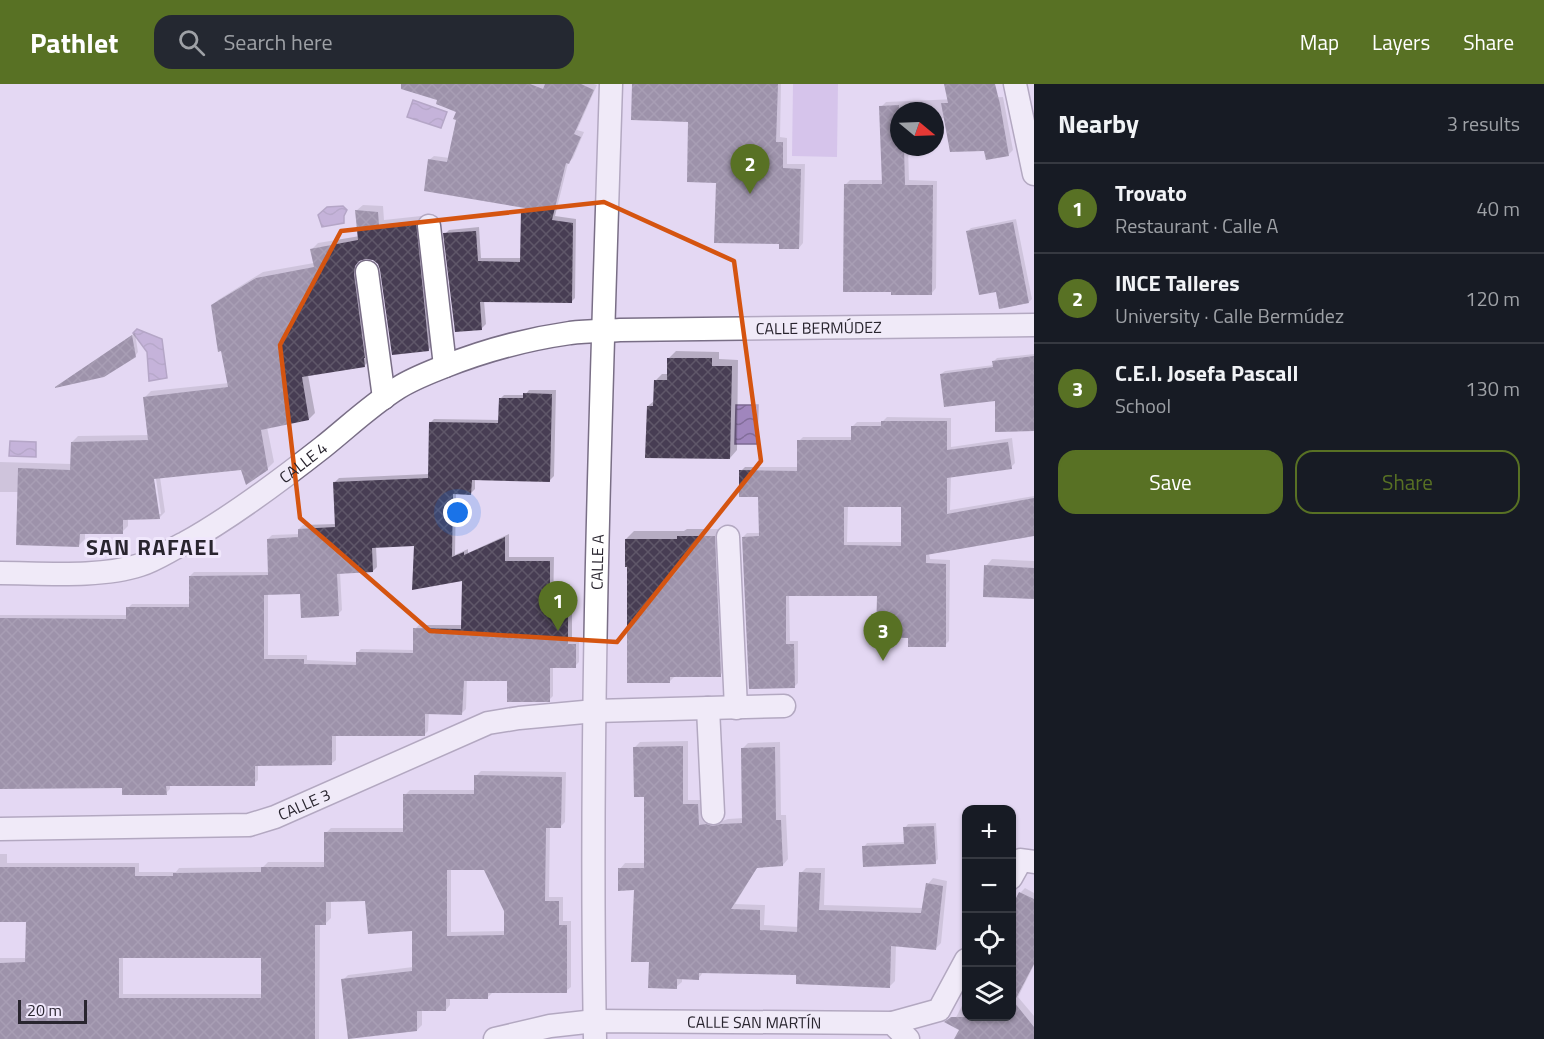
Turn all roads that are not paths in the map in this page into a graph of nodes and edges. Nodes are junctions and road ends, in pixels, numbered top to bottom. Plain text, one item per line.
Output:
1 (611, 84) edge
2 (1015, 84) edge
3 (1034, 174) edge
4 (429, 226) dead end
5 (367, 272) dead end
6 (1034, 325) edge
7 (603, 331) junction
8 (445, 366) junction
9 (384, 398) junction
10 (728, 537) dead end
11 (0, 573) edge
12 (784, 706) dead end
13 (708, 708) junction
14 (736, 708) junction
15 (595, 711) junction
16 (714, 813) dead end
17 (0, 829) edge
18 (1034, 862) edge
19 (1016, 869) edge
20 (962, 967) edge
21 (595, 1030) edge
22 (900, 1031) edge
23 (495, 1039) edge

1 - 7 street, CALLE A
2 - 3 street
4 - 8 street
5 - 9 street
6 - 7 street, CALLE BERMÚDEZ
7 - 8 street, CALLE 4
7 - 15 street, CALLE A
8 - 9 street, CALLE 4
9 - 11 street, CALLE 4
10 - 14 street
12 - 14 street, CALLE 3
13 - 14 street, CALLE 3
13 - 15 street, CALLE 3
13 - 16 street
15 - 17 street, CALLE 3
15 - 21 street, CALLE A
18 - 19 street
20 - 22 street, CALLE SAN MARTÍN
21 - 22 street, CALLE SAN MARTÍN
21 - 23 street, CALLE SAN MARTÍN

